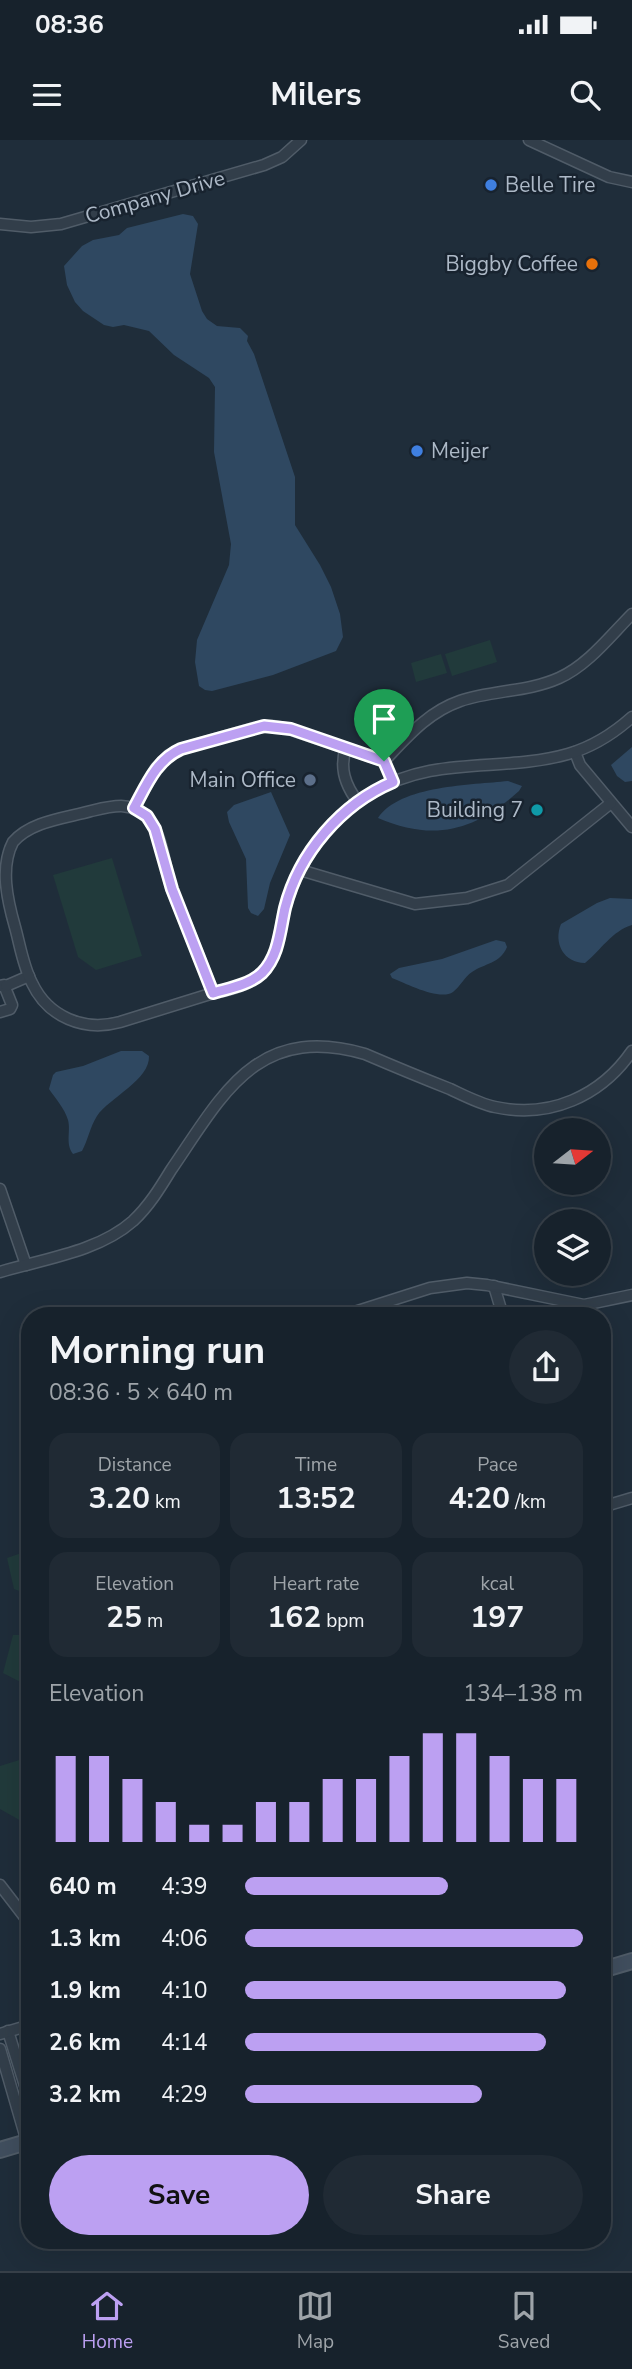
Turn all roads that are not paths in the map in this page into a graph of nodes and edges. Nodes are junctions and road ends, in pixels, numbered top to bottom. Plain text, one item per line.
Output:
1 (301, 140) edge
2 (530, 140) edge
3 (632, 182) edge
4 (0, 224) edge
5 (632, 614) edge
6 (632, 717) edge
7 (346, 748) junction
8 (575, 752) junction
9 (384, 761) junction
10 (393, 782) junction
11 (358, 802) junction
12 (611, 803) junction
13 (134, 808) junction
14 (632, 827) edge
15 (1, 870) edge
16 (300, 870) junction
17 (29, 976) junction
18 (3, 986) edge
19 (213, 993) junction
20 (0, 1012) edge
21 (632, 1051) edge
22 (0, 1189) edge
23 (26, 1265) junction
24 (0, 1272) edge
25 (495, 1286) junction
26 (632, 1295) edge
27 (370, 1307) edge
28 (501, 1307) edge
29 (632, 1498) edge
30 (611, 1504) edge
31 (0, 1885) edge
32 (21, 1912) edge
33 (632, 1961) edge
34 (611, 1967) edge
35 (21, 2028) edge
36 (4, 2033) edge
37 (0, 2049) edge
38 (21, 2078) edge
39 (21, 2116) edge
40 (21, 2143) edge
41 (0, 2150) edge

1 - 4 street, Company Drive
2 - 3 street
5 - 9 street
6 - 8 street
7 - 9 street
7 - 11 street
7 - 13 street
8 - 10 street
8 - 12 street
9 - 10 street
10 - 11 street
11 - 16 street
12 - 14 street
12 - 16 street
13 - 15 street
13 - 19 street
15 - 17 street
16 - 19 street
17 - 18 street
17 - 19 street
18 - 20 street
21 - 23 street
22 - 23 street
23 - 24 street
25 - 26 street
25 - 27 street
25 - 28 street
29 - 30 street
31 - 32 street
33 - 34 street
35 - 36 street
36 - 38 street
37 - 39 street
40 - 41 street

